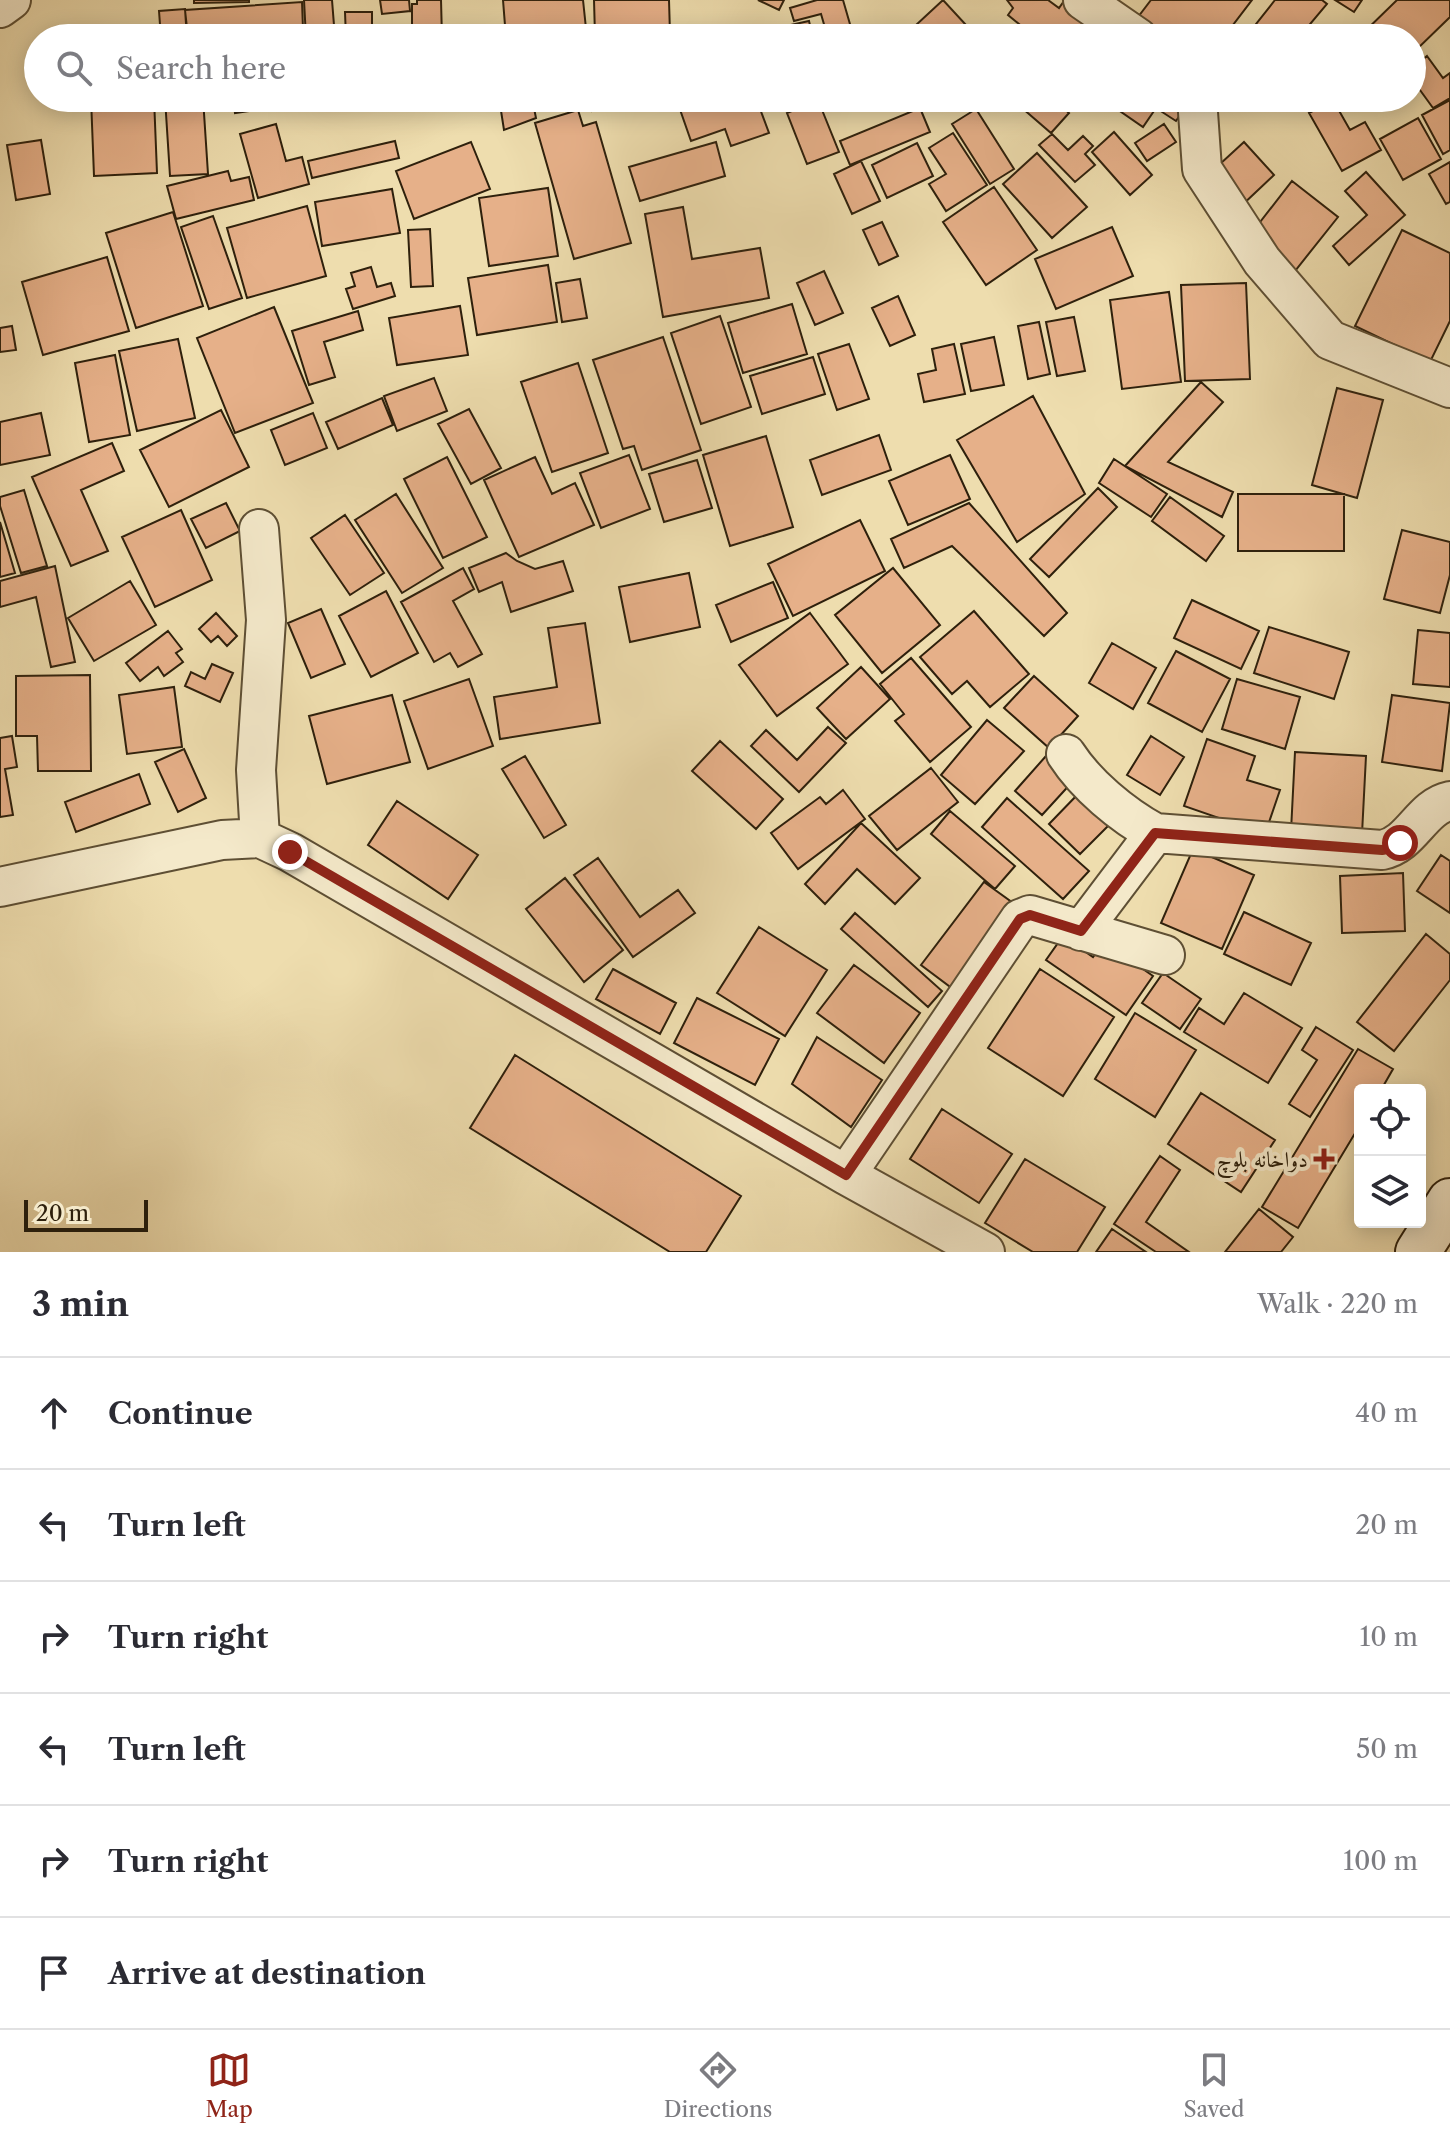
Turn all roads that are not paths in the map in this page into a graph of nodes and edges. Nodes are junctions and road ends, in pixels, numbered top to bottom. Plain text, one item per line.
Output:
1 (11, 0) edge
2 (1083, 0) edge
3 (0, 8) edge
4 (1118, 24) edge
5 (1198, 112) edge
6 (1450, 388) edge
7 (259, 529) dead end
8 (1066, 754) dead end
9 (1450, 801) edge
10 (1155, 833) junction
11 (260, 838) junction
12 (0, 887) edge
13 (1081, 931) junction
14 (1165, 955) dead end
15 (846, 1175) junction
16 (1450, 1201) edge
17 (985, 1252) edge
18 (1418, 1252) edge

1 - 3 street
2 - 4 street
5 - 6 street
7 - 11 street
8 - 10 street
9 - 10 street
10 - 13 street
11 - 12 street
11 - 15 street
13 - 14 street
13 - 15 street
15 - 17 street
16 - 18 main road

